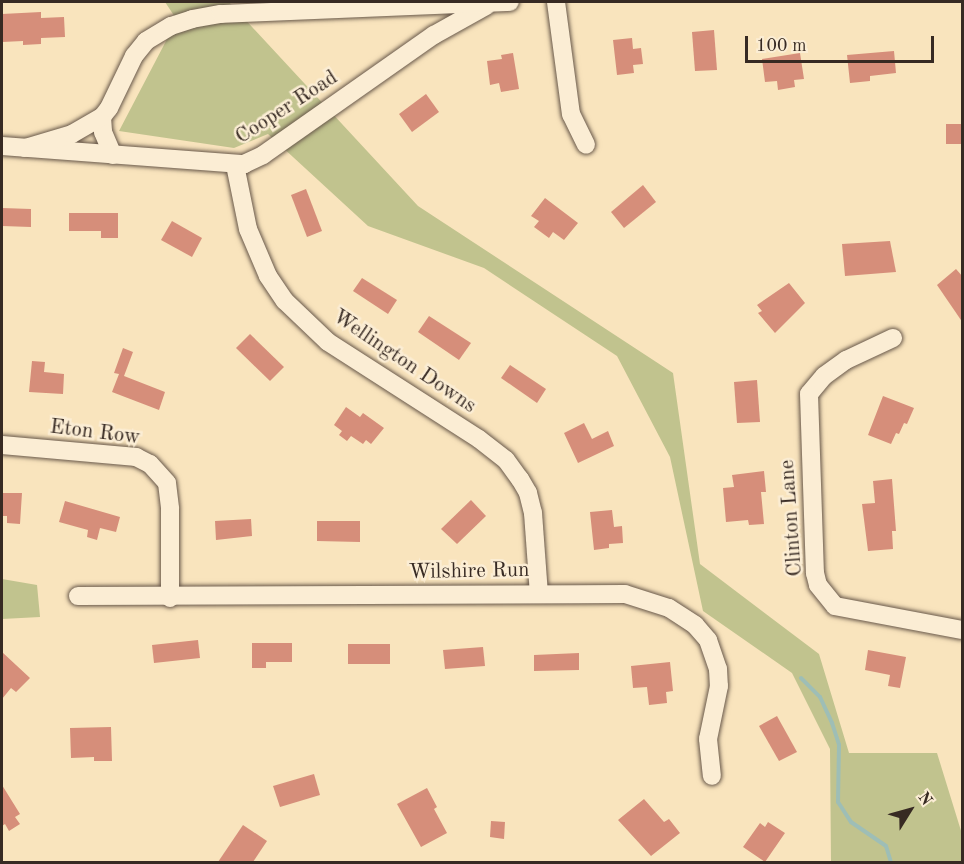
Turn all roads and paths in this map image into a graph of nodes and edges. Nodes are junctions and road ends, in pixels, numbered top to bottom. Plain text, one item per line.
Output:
1 (510, 2) edge
2 (556, 2) edge
3 (490, 3) edge
4 (422, 5) junction
5 (434, 35) junction
6 (102, 117) junction
7 (2, 146) edge
8 (586, 146) dead end
9 (25, 148) junction
10 (113, 155) junction
11 (235, 165) junction
12 (893, 339) dead end
13 (2, 445) edge
14 (539, 594) junction
15 (78, 596) dead end
16 (170, 598) junction
17 (963, 630) edge
18 (712, 776) dead end

1 - 3 street, Cooper Road
2 - 8 street
3 - 4 street, Cooper Road
3 - 5 street, Cooper Road
4 - 5 street
4 - 6 street, Cooper Road
5 - 11 street, Cooper Road
6 - 9 street, Cooper Road
6 - 10 street
7 - 9 street, Cooper Road
9 - 10 street, Cooper Road
10 - 11 street, Cooper Road
11 - 14 street, Wellington Downs
12 - 17 street, Clinton Lane
13 - 16 street, Eton Row
14 - 16 street, Wilshire Run
14 - 18 street, Wilshire Run
15 - 16 street, Wilshire Run

